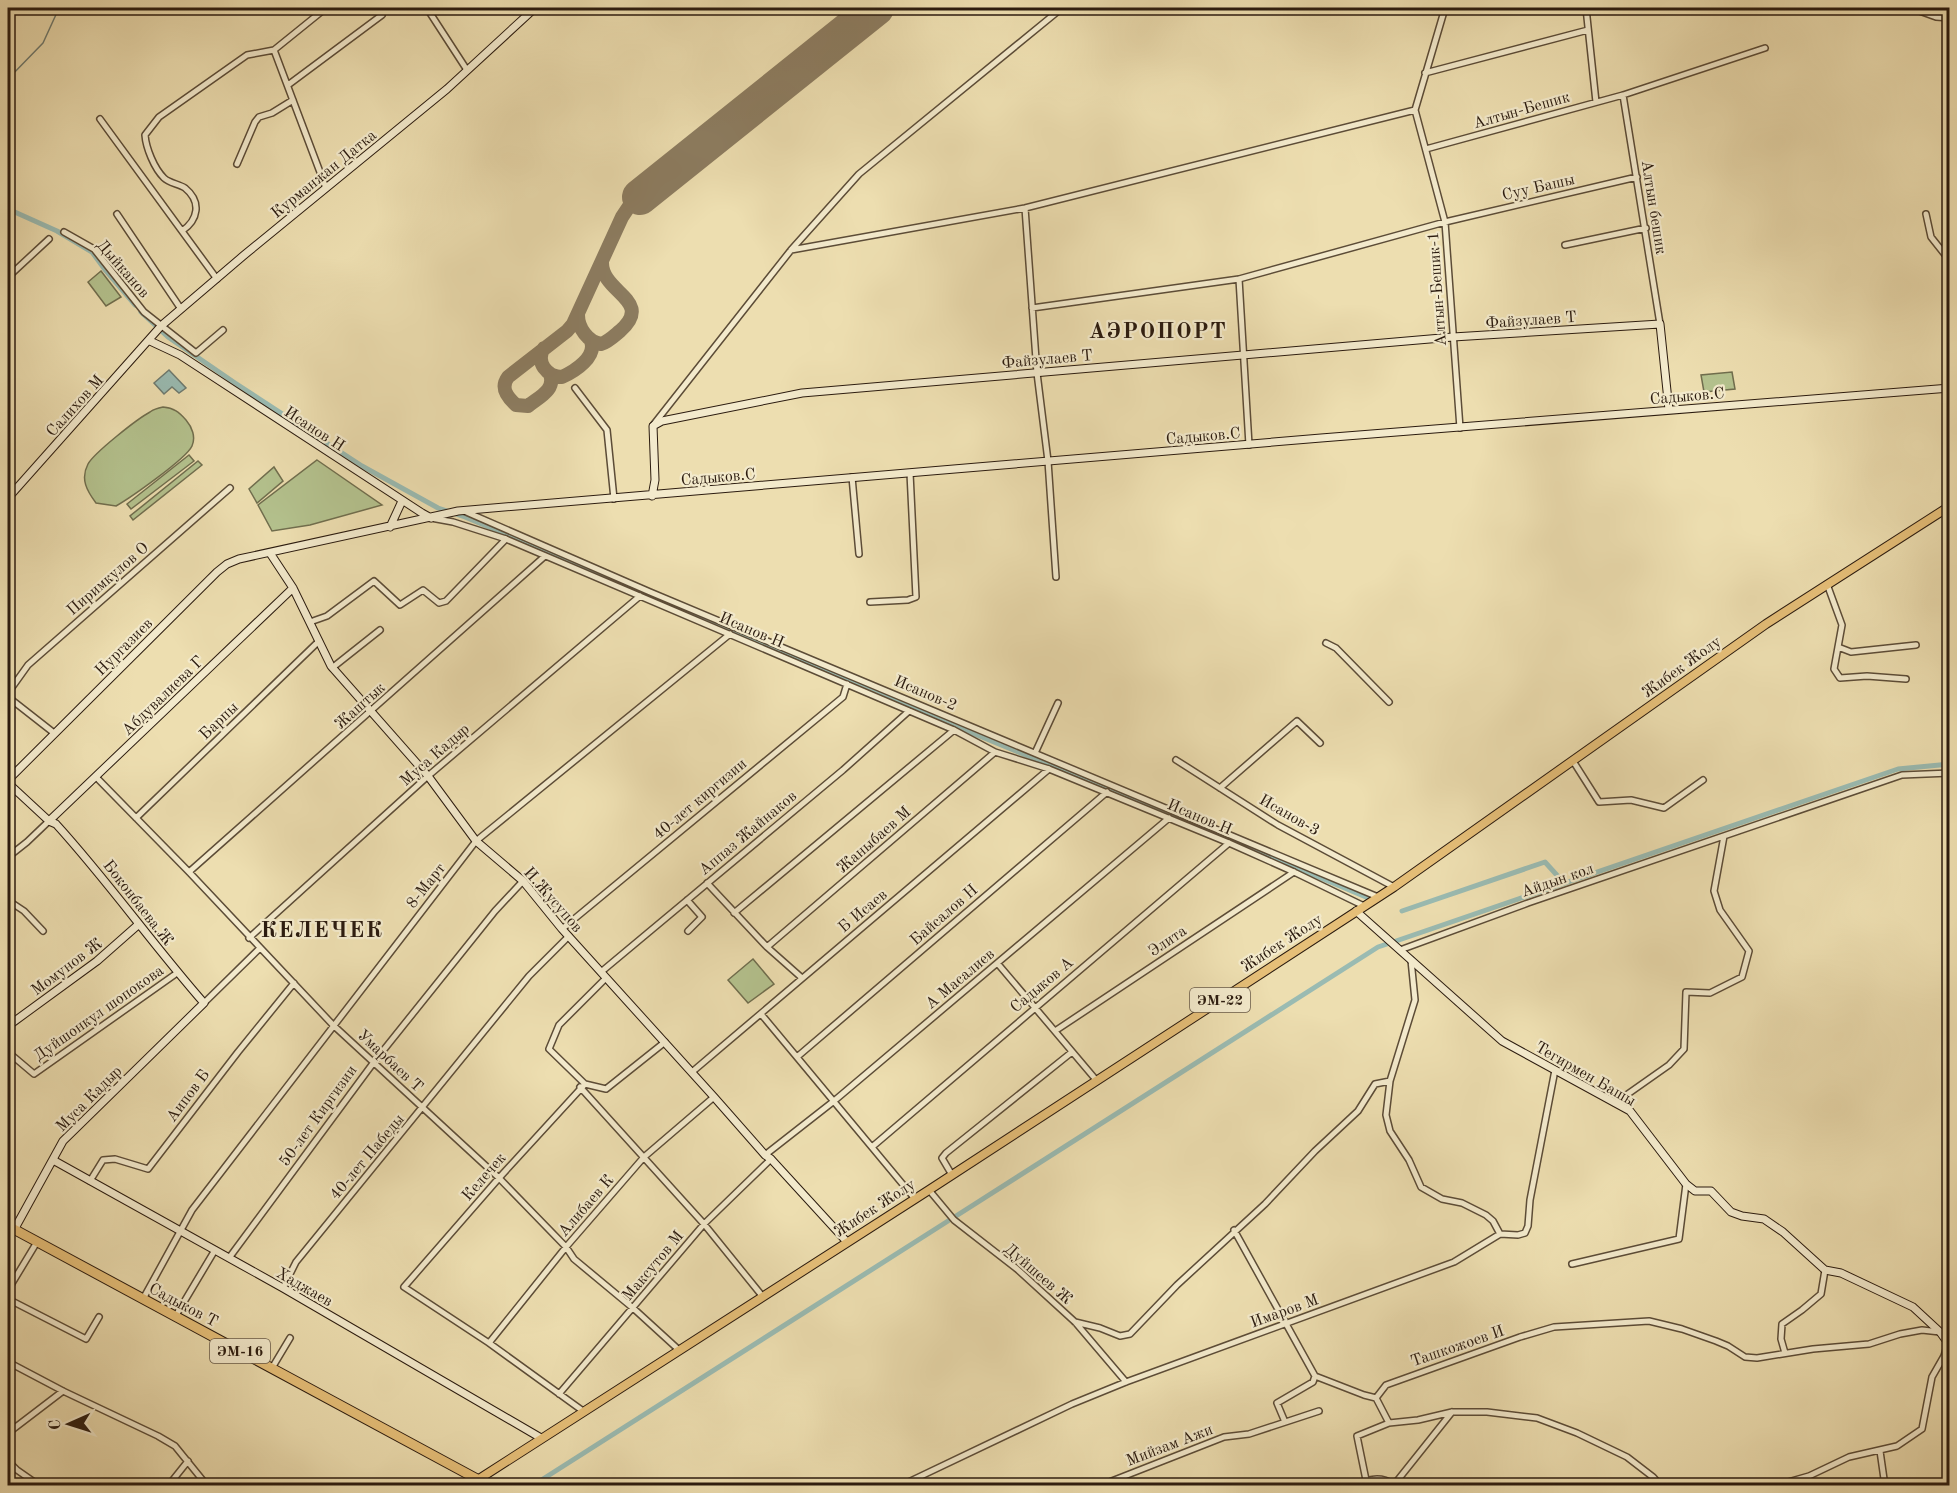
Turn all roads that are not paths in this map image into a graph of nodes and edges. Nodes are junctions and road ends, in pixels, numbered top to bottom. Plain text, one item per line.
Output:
1 (326, 8) edge
2 (373, 8) edge
3 (535, 8) edge
4 (1062, 8) edge
5 (1445, 8) edge
6 (1586, 8) edge
7 (1911, 8) edge
8 (430, 13) dead end
9 (1950, 18) edge
10 (1588, 30) junction
11 (1765, 48) dead end
12 (274, 50) junction
13 (467, 70) junction
14 (1425, 73) junction
15 (288, 85) junction
16 (1623, 95) junction
17 (293, 100) junction
18 (1596, 102) junction
19 (1415, 110) junction
20 (100, 119) dead end
21 (1426, 149) junction
22 (237, 164) dead end
23 (1637, 177) junction
24 (326, 188) junction
25 (1025, 208) junction
26 (117, 214) dead end
27 (1926, 214) dead end
28 (1445, 222) junction
29 (1646, 228) junction
30 (182, 231) junction
31 (64, 232) dead end
32 (49, 239) dead end
33 (1565, 245) dead end
34 (791, 250) junction
35 (1950, 261) edge
36 (8, 277) edge
37 (217, 279) junction
38 (1239, 279) junction
39 (1032, 308) junction
40 (181, 309) junction
41 (1660, 324) junction
42 (160, 327) junction
43 (223, 330) dead end
44 (1453, 338) junction
45 (150, 341) junction
46 (1245, 356) junction
47 (1037, 373) junction
48 (575, 388) dead end
49 (1950, 388) edge
50 (1669, 410) junction
51 (653, 426) junction
52 (1460, 428) junction
53 (1248, 445) junction
54 (1048, 461) junction
55 (910, 473) junction
56 (852, 477) junction
57 (230, 488) dead end
58 (652, 496) junction
59 (8, 498) edge
60 (614, 499) junction
61 (402, 501) junction
62 (1950, 506) edge
63 (460, 511) junction
64 (435, 517) junction
65 (390, 527) junction
66 (506, 539) junction
67 (270, 553) junction
68 (859, 554) dead end
69 (545, 556) junction
70 (1056, 577) dead end
71 (1827, 584) junction
72 (293, 588) junction
73 (640, 596) junction
74 (870, 602) dead end
75 (310, 622) junction
76 (380, 630) dead end
77 (730, 634) junction
78 (319, 641) junction
79 (1326, 643) dead end
80 (1916, 645) dead end
81 (1838, 647) junction
82 (332, 668) junction
83 (1906, 679) dead end
84 (847, 684) junction
85 (8, 695) edge
86 (1389, 702) dead end
87 (1058, 703) dead end
88 (909, 711) junction
89 (372, 712) junction
90 (954, 730) junction
91 (54, 733) junction
92 (1320, 743) dead end
93 (995, 752) junction
94 (1035, 753) junction
95 (1176, 760) dead end
96 (1573, 761) junction
97 (1049, 769) junction
98 (1950, 773) edge
99 (428, 776) junction
100 (96, 777) junction
101 (1703, 780) dead end
102 (8, 781) edge
103 (1220, 788) junction
104 (1107, 792) junction
105 (136, 818) junction
106 (1169, 818) junction
107 (49, 820) junction
108 (1724, 836) junction
109 (476, 841) junction
110 (1229, 843) junction
111 (8, 857) edge
112 (189, 872) junction
113 (1293, 872) junction
114 (523, 881) junction
115 (707, 883) junction
116 (1394, 887) junction
117 (1379, 897) junction
118 (687, 900) junction
119 (8, 907) edge
120 (1360, 909) junction
121 (734, 913) junction
122 (139, 924) junction
123 (562, 929) junction
124 (43, 931) dead end
125 (688, 931) dead end
126 (569, 936) junction
127 (249, 938) junction
128 (767, 947) junction
129 (259, 948) junction
130 (1400, 950) junction
131 (1411, 960) junction
132 (998, 964) junction
133 (177, 973) junction
134 (603, 975) junction
135 (802, 978) junction
136 (294, 983) junction
137 (204, 1003) junction
138 (1035, 1007) junction
139 (761, 1014) junction
140 (333, 1025) junction
141 (8, 1026) edge
142 (1055, 1031) junction
143 (665, 1042) junction
144 (8, 1052) edge
145 (1072, 1052) junction
146 (797, 1057) junction
147 (374, 1062) junction
148 (1555, 1070) junction
149 (692, 1072) junction
150 (1097, 1081) junction
151 (1390, 1081) junction
152 (582, 1085) junction
153 (714, 1096) junction
154 (834, 1101) junction
155 (1615, 1103) junction
156 (423, 1108) junction
157 (872, 1147) junction
158 (644, 1157) junction
159 (768, 1157) junction
160 (53, 1160) junction
161 (952, 1175) junction
162 (499, 1178) junction
163 (90, 1181) junction
164 (1686, 1184) junction
165 (929, 1190) junction
166 (915, 1199) junction
167 (704, 1224) junction
168 (11, 1228) edge
169 (1234, 1230) junction
170 (180, 1231) junction
171 (1500, 1234) junction
172 (37, 1242) junction
173 (847, 1242) junction
174 (566, 1247) junction
175 (215, 1250) junction
176 (229, 1258) junction
177 (1572, 1264) dead end
178 (1825, 1270) junction
179 (283, 1288) junction
180 (8, 1290) edge
181 (763, 1297) junction
182 (8, 1299) edge
183 (143, 1300) junction
184 (633, 1308) junction
185 (99, 1317) dead end
186 (175, 1317) junction
187 (1075, 1322) junction
188 (1286, 1324) junction
189 (1945, 1337) edge
190 (290, 1338) dead end
191 (489, 1343) junction
192 (679, 1350) junction
193 (1785, 1353) junction
194 (8, 1362) edge
195 (272, 1368) junction
196 (1316, 1376) junction
197 (1126, 1382) junction
198 (63, 1391) junction
199 (559, 1394) junction
200 (1376, 1398) junction
201 (583, 1411) junction
202 (1319, 1411) dead end
203 (1452, 1412) junction
204 (1285, 1422) junction
205 (1389, 1423) junction
206 (8, 1433) edge
207 (541, 1438) junction
208 (1880, 1451) junction
209 (8, 1461) edge
210 (188, 1461) junction
211 (476, 1477) junction
212 (1366, 1480) junction
213 (40, 1485) edge
214 (168, 1485) edge
215 (209, 1485) edge
216 (468, 1485) edge
217 (490, 1485) edge
218 (900, 1485) edge
219 (1101, 1485) edge
220 (1352, 1485) edge
221 (1393, 1485) edge
222 (1661, 1485) edge
223 (1774, 1485) edge
224 (1885, 1485) edge

1 - 12 street
2 - 15 street
3 - 13 street, Курманжан Датка
4 - 34 street
5 - 14 street
6 - 10 street
7 - 9 street
8 - 13 street
10 - 14 street
10 - 18 street
11 - 16 street, Алтын-Бешик
12 - 15 street
12 - 30 street
13 - 24 street, Курманжан Датка
14 - 19 street
15 - 17 street
16 - 18 street, Алтын-Бешик
16 - 23 street, Алтын бешик
17 - 22 street
17 - 24 street
18 - 21 street, Алтын-Бешик
19 - 21 street, Алтын-Бешик-1
19 - 25 street
20 - 30 street
21 - 28 street, Алтын-Бешик-1
23 - 28 street, Суу Башы
23 - 29 street, Алтын бешик
24 - 37 street, Курманжан Датка
25 - 34 street
25 - 39 street
26 - 40 street
27 - 35 street
28 - 38 street, Суу Башы
28 - 44 street, Алтын-Бешик-1
29 - 33 street
29 - 41 street, Алтын бешик
30 - 37 street
31 - 42 street, Дыйканов
32 - 36 street
34 - 51 street
37 - 40 street, Курманжан Датка
38 - 39 street, Суу Башы
38 - 46 street
39 - 47 street
40 - 42 street, Курманжан Датка
41 - 44 street, Файзулаев Т
41 - 50 street
42 - 43 street, Дыйканов
42 - 45 street, Салихов М
44 - 46 street, Файзулаев Т
44 - 52 street, Алтын-Бешик-1
45 - 59 street, Салихов М
45 - 61 street, Исанов Н
46 - 47 street, Файзулаев Т
46 - 53 street
47 - 51 street, Файзулаев Т
47 - 54 street
48 - 60 street
49 - 50 street, Садыков.С
50 - 52 street, Садыков.С
51 - 58 street
52 - 53 street, Садыков.С
53 - 54 street, Садыков.С
54 - 55 street, Садыков.С
54 - 70 street
55 - 56 street, Садыков.С
55 - 74 street
56 - 58 street, Садыков.С
56 - 68 street
57 - 85 street, Пиримкулов О
58 - 60 street, Садыков.С
60 - 63 street, Садыков.С
61 - 64 street, Исанов Н
61 - 65 street
62 - 71 main road, Жибек Жолу / ЭМ-22
63 - 64 street, Садыков.С
63 - 94 street, Исанов-2
64 - 65 street
64 - 66 street, Исанов Н
65 - 67 street
66 - 69 street, Исанов Н
66 - 75 street
67 - 72 street, И.Жусупов
67 - 91 street, Нургазиев
69 - 73 street, Исанов Н
69 - 89 street, Жаштык
71 - 81 street
71 - 96 main road, Жибек Жолу / ЭМ-22
72 - 75 street, И.Жусупов
72 - 100 street, Абдувалиева Г
73 - 77 street, Исанов Н
73 - 99 street, Муса Кадыр
75 - 78 street, И.Жусупов
76 - 82 street
77 - 84 street, Исанов Н
77 - 109 street, 8-Март
78 - 82 street, И.Жусупов
78 - 105 street, Барпы
79 - 86 street
80 - 81 street
81 - 83 street
82 - 89 street, И.Жусупов
84 - 88 street, Исанов Н
84 - 123 street, 40-лет киргизии
85 - 91 street
87 - 94 street
88 - 90 street, Исанов Н
88 - 115 street, Аппаз Жайнаков
89 - 99 street, И.Жусупов
89 - 112 street, Жаштык
90 - 93 street, Исанов Н
90 - 121 street
91 - 102 street, Нургазиев
92 - 103 street, Исанов Н
93 - 97 street, Исанов Н
93 - 128 street, Жаныбаев М
94 - 117 street, Исанов-2
95 - 103 street, Исанов-3
96 - 101 street
96 - 116 main road, Жибек Жолу / ЭМ-22
97 - 104 street, Исанов Н
97 - 135 street, Б Исаев
98 - 108 street, Айдын кол
99 - 109 street, И.Жусупов
99 - 127 street, Муса Кадыр
100 - 105 street, Умарбаев Т
100 - 107 street, Абдувалиева Г
102 - 107 street, Боконбаева.Ж
103 - 116 street, Исанов-3
104 - 106 street, Исанов Н
104 - 146 street, Байсалов Н
105 - 112 street, Умарбаев Т
106 - 110 street, Исанов Н
106 - 132 street, А Масалиев
107 - 111 street
107 - 122 street, Боконбаева.Ж
108 - 130 street, Айдын кол
108 - 155 street
109 - 114 street, И.Жусупов
109 - 140 street, 8-Март
110 - 113 street, Исанов Н
110 - 138 street, Садыков А
112 - 127 street, Умарбаев Т
113 - 120 street, Исанов Н
113 - 142 street, Элита
114 - 123 street, И.Жусупов
114 - 147 street, 50-лет Киргизии
115 - 118 street, Аппаз Жайнаков
115 - 121 street
116 - 117 main road, Жибек Жолу / ЭМ-22
117 - 120 main road, Жибек Жолу / ЭМ-22
118 - 125 street
118 - 134 street, Аппаз Жайнаков
119 - 124 street
120 - 130 street, Тегирмен Башы
120 - 150 main road, Жибек Жолу / ЭМ-22
121 - 128 street
122 - 133 street, Боконбаева.Ж
122 - 141 street, Момунов Ж
123 - 126 street, И.Жусупов
126 - 134 street, И.Жусупов
126 - 156 street, 40-лет Пабеды
127 - 129 street, Умарбаев Т
128 - 135 street
129 - 136 street, Умарбаев Т
129 - 137 street
130 - 131 street, Тегирмен Башы
131 - 148 street, Тегирмен Башы
131 - 151 street
132 - 138 street
132 - 154 street, А Масалиев
133 - 137 street, Боконбаева.Ж
133 - 144 street, Дуйшонкул шопокова
134 - 143 street, И.Жусупов
134 - 152 street, Аппаз Жайнаков
135 - 139 street, Б Исаев
136 - 140 street, Умарбаев Т
136 - 163 street, Аипов Б
137 - 160 street, Муса Кадыр
138 - 142 street
138 - 157 street, Садыков А
139 - 146 street
139 - 149 street, Б Исаев
140 - 147 street, Умарбаев Т
140 - 170 street, 8-Март
142 - 145 street
143 - 149 street, И.Жусупов
143 - 152 street
145 - 150 street
145 - 161 street
146 - 154 street
147 - 156 street, Умарбаев Т
147 - 176 street, 50-лет Киргизии
148 - 155 street, Тегирмен Башы
148 - 171 street, Имаров М
149 - 153 street, И.Жусупов
150 - 161 main road, Жибек Жолу / ЭМ-22
151 - 169 street
151 - 171 street
152 - 158 street
152 - 162 street, Келечек
153 - 158 street, Алибаев К
153 - 159 street, И.Жусупов
154 - 157 street
154 - 159 street, А Масалиев
155 - 164 street, Тегирмен Башы
156 - 162 street, Умарбаев Т
156 - 179 street, 40-лет Пабеды
157 - 166 street
158 - 167 street
158 - 174 street, Алибаев К
159 - 167 street, Максутов М
159 - 173 street, И.Жусупов
160 - 163 street, Хаджаев
160 - 168 street, Муса Кадыр
161 - 165 main road, Жибек Жолу / ЭМ-22
162 - 174 street, Умарбаев Т
162 - 191 street, Келечек
163 - 170 street, Хаджаев
164 - 177 street
164 - 178 street
165 - 166 main road, Жибек Жолу / ЭМ-22
165 - 187 street, Дуйшеев Ж
166 - 173 main road, Жибек Жолу / ЭМ-22
167 - 181 street
167 - 184 street, Максутов М
168 - 172 highway, Садыков Т / ЭМ-16
169 - 187 street
169 - 188 street
170 - 175 street, Хаджаев
170 - 183 street, 8-Март
171 - 188 street, Имаров М
172 - 180 street
172 - 183 highway, Садыков Т / ЭМ-16
173 - 181 main road, Жибек Жолу / ЭМ-22
174 - 184 street, Умарбаев Т
174 - 191 street, Алибаев К
175 - 176 street, Хаджаев
175 - 186 street
176 - 179 street, Хаджаев
178 - 189 street
178 - 193 street
179 - 207 street, Хаджаев
181 - 192 main road, Жибек Жолу / ЭМ-22
182 - 185 street
183 - 186 highway, Садыков Т / ЭМ-16
184 - 192 street, Умарбаев Т
184 - 199 street, Максутов М
186 - 195 highway, Садыков Т / ЭМ-16
187 - 197 street, Дуйшеев Ж
188 - 196 street
188 - 197 street, Имаров М
189 - 193 street, Ташкожоев И
189 - 208 street
190 - 195 street
191 - 199 street
192 - 201 main road, Жибек Жолу / ЭМ-22
193 - 200 street, Ташкожоев И
194 - 198 street
195 - 211 highway, Садыков Т / ЭМ-16
196 - 200 street
196 - 204 street
197 - 218 street, Имаров М
198 - 206 street
198 - 210 street
199 - 201 street
200 - 205 street
201 - 207 main road, Жибек Жолу / ЭМ-22
202 - 204 street, Мийзам Ажи
203 - 205 street
203 - 221 street
203 - 222 street
204 - 219 street, Мийзам Ажи
205 - 212 street
207 - 211 main road, Жибек Жолу / ЭМ-22
208 - 223 street
208 - 224 street
209 - 213 street
210 - 214 street
210 - 215 street
211 - 216 street, Жибек Жолу
211 - 217 highway, ЭМ-16
212 - 220 street
212 - 221 street

